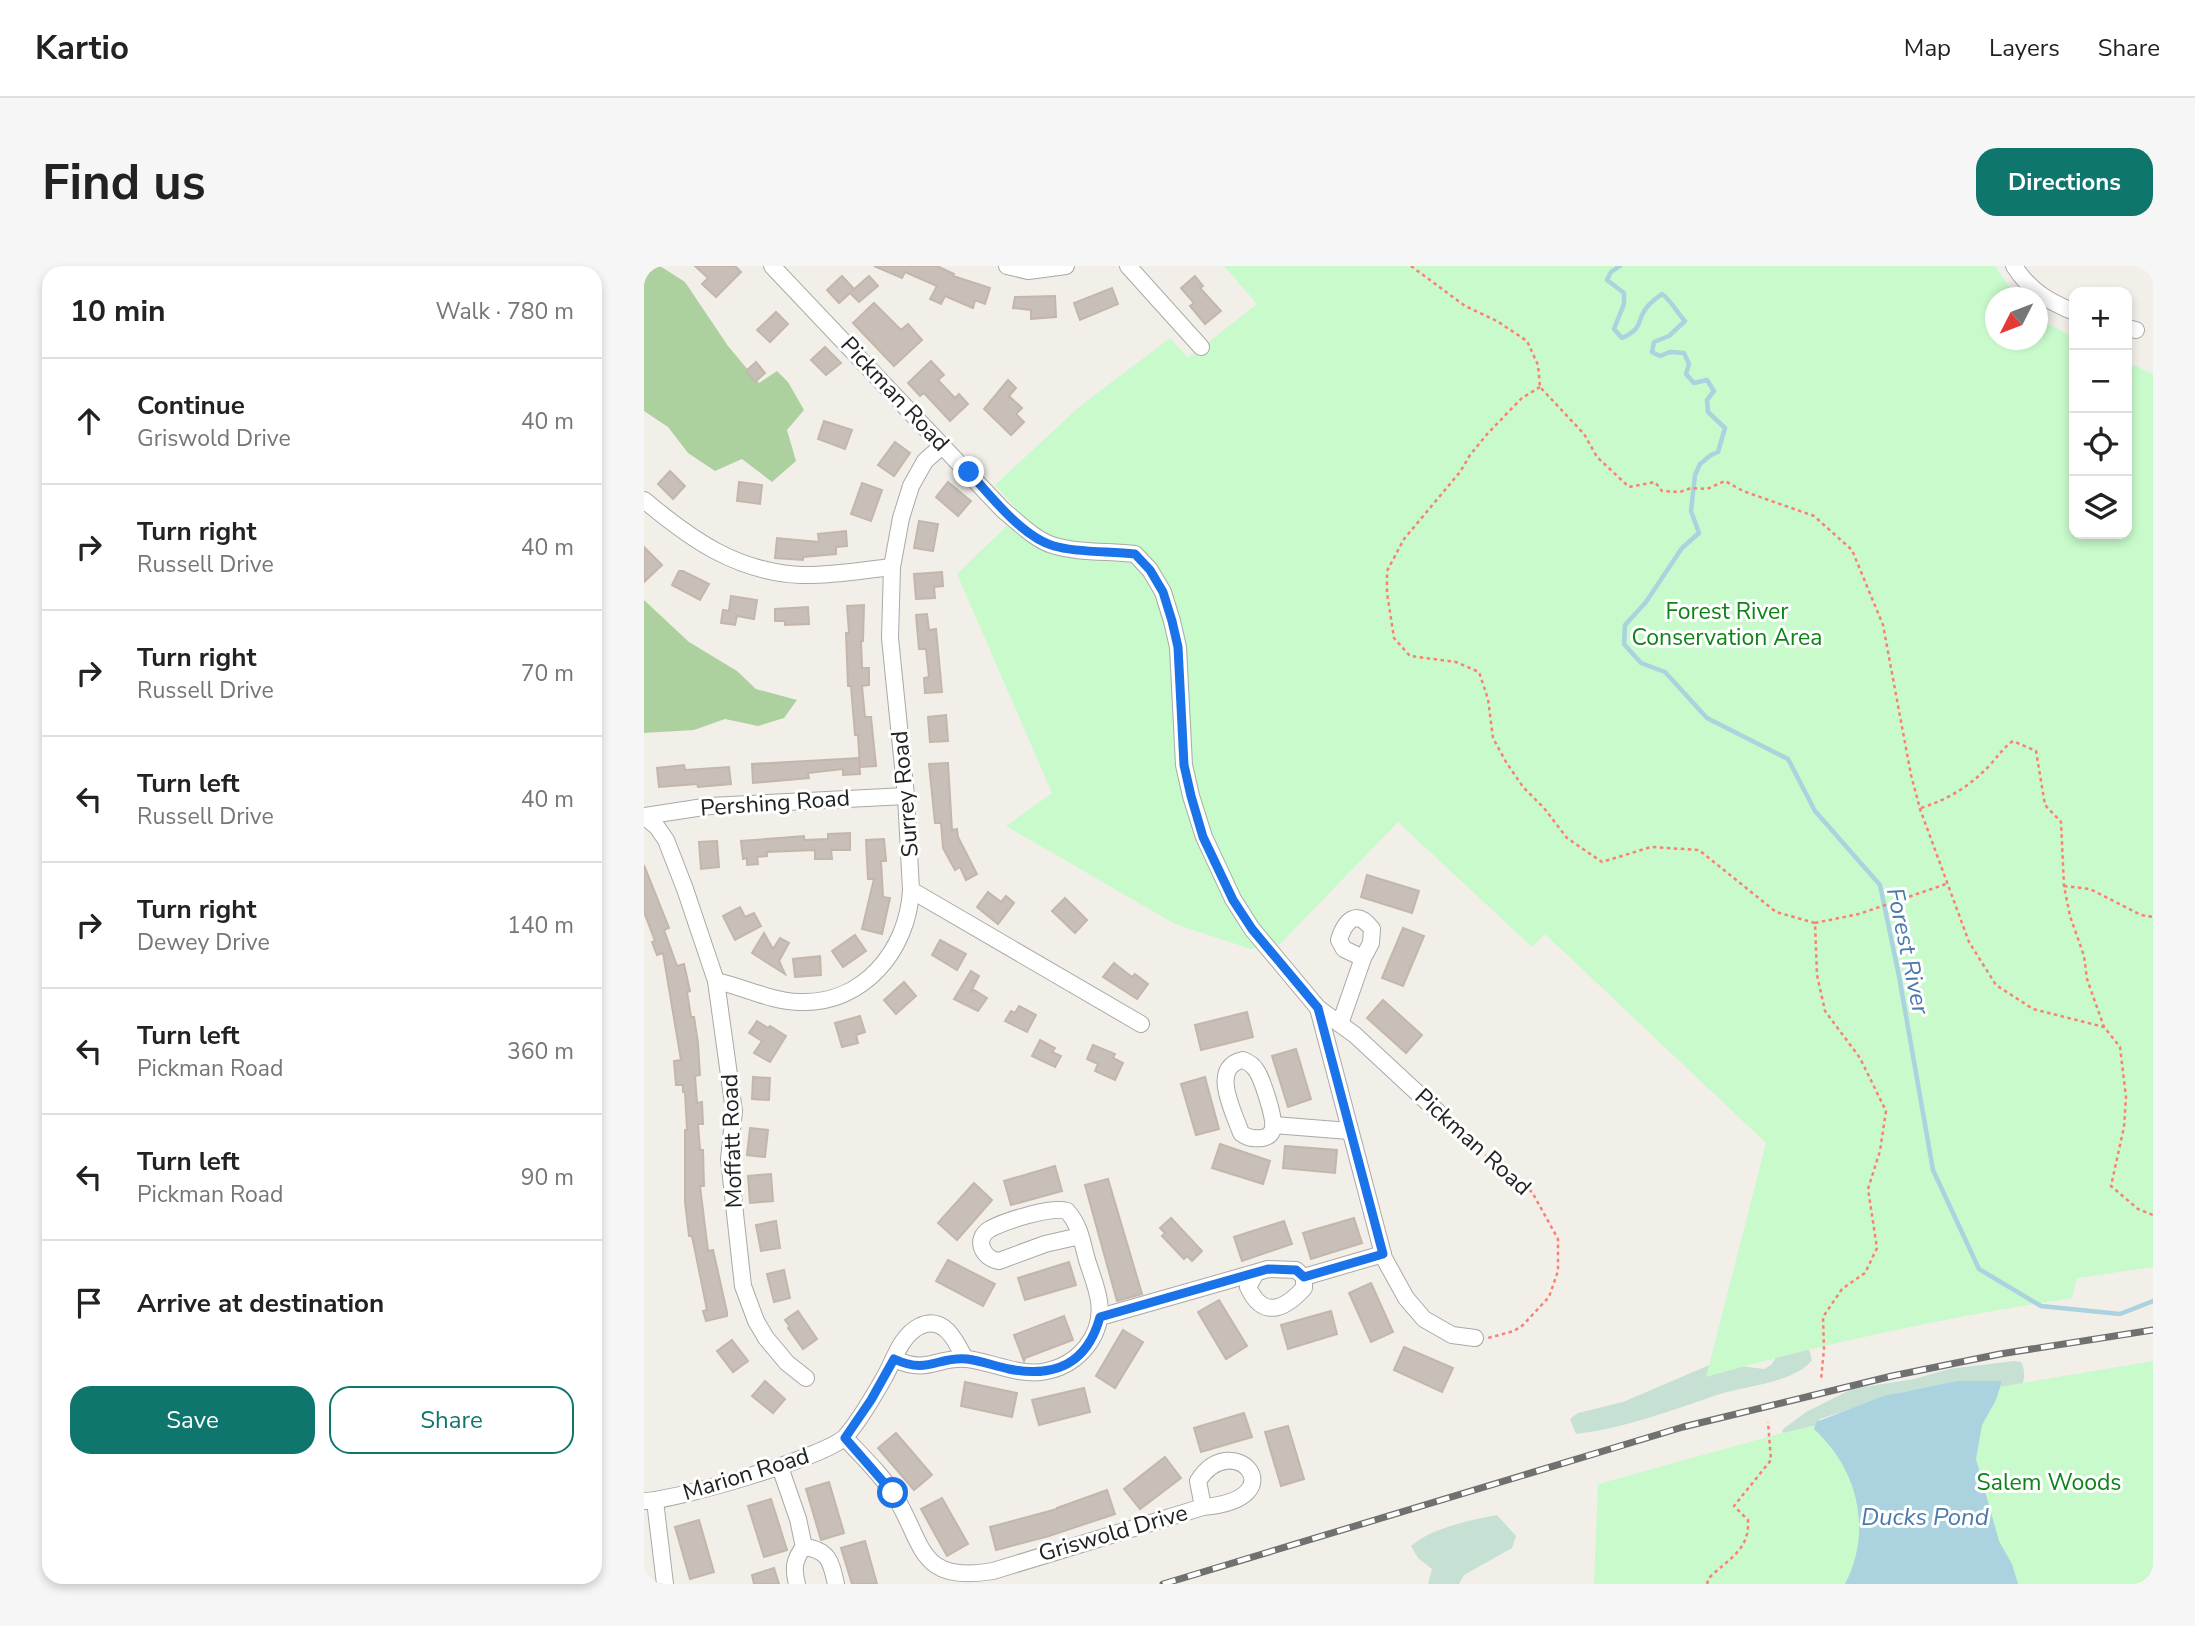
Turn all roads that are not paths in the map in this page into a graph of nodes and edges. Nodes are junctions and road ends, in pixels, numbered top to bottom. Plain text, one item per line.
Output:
1 (1007, 266) edge
2 (1066, 266) edge
3 (1128, 266) edge
4 (2014, 266) edge
5 (778, 268) edge
6 (2069, 310) edge
7 (1201, 347) dead end
8 (942, 446) junction
9 (644, 500) edge
10 (892, 567) junction
11 (906, 796) junction
12 (644, 816) edge
13 (911, 890) junction
14 (1363, 958) dead end
15 (716, 981) junction
16 (1318, 1008) junction
17 (1140, 1024) dead end
18 (1340, 1024) junction
19 (1439, 1113) road end
20 (1274, 1125) junction
21 (1349, 1131) junction
22 (1080, 1236) junction
23 (1383, 1254) junction
24 (1256, 1273) junction
25 (1304, 1277) junction
26 (1100, 1317) junction
27 (1475, 1338) road end
28 (894, 1359) junction
29 (965, 1359) junction
30 (806, 1378) dead end
31 (845, 1438) junction
32 (780, 1467) junction
33 (650, 1501) edge
34 (1203, 1507) dead end
35 (804, 1547) junction
36 (665, 1584) edge
37 (797, 1584) edge
38 (836, 1584) edge

1 - 2 street
3 - 7 street
4 - 6 street
5 - 8 street, Pickman Road
8 - 10 street, Surrey Road
8 - 16 street, Pickman Road
9 - 10 street
10 - 11 street, Surrey Road
11 - 12 street, Pershing Road
11 - 13 street, Surrey Road
12 - 15 street, Moffatt Road
13 - 15 street
13 - 17 street, Surrey Road
14 - 18 street
15 - 30 street, Moffatt Road
16 - 18 street, Pickman Road
16 - 21 street, Pickman Road
18 - 19 street, Pickman Road
20 - 20 street
20 - 21 street
21 - 23 street, Pickman Road
22 - 22 street
22 - 26 street
23 - 25 street
23 - 27 street, Pickman Road
24 - 25 street
24 - 25 street
24 - 26 street
26 - 29 street
28 - 29 street
28 - 29 street
28 - 31 street
31 - 32 street, Marion Road
31 - 34 street, Griswold Drive
32 - 33 street, Marion Road
32 - 35 street
33 - 36 street
35 - 37 street
35 - 38 street

